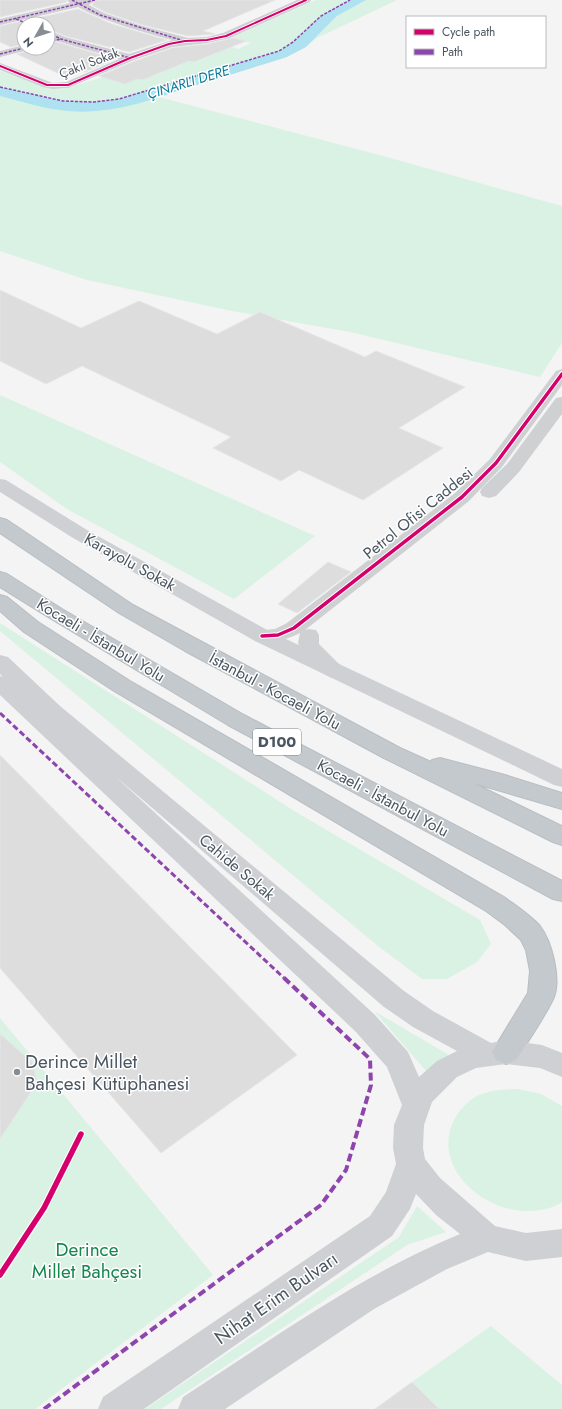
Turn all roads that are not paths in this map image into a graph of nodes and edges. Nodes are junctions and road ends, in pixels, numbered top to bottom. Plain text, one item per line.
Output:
1 (95, 0) edge
2 (306, 0) edge
3 (76, 2) edge
4 (24, 16) edge
5 (16, 18) edge
6 (0, 22) edge
7 (56, 37) edge
8 (61, 39) junction
9 (56, 40) edge
10 (185, 41) junction
11 (16, 50) edge
12 (0, 54) edge
13 (130, 58) junction
14 (0, 66) edge
15 (562, 374) edge
16 (561, 409) edge
17 (533, 427) junction
18 (0, 484) edge
19 (0, 524) edge
20 (0, 578) edge
21 (0, 601) edge
22 (308, 635) junction
23 (262, 636) junction
24 (0, 662) edge
25 (339, 674) junction
26 (0, 683) edge
27 (392, 753) junction
28 (562, 779) edge
29 (562, 801) edge
30 (562, 836) edge
31 (562, 892) edge
32 (496, 1053) junction
33 (562, 1065) edge
34 (417, 1106) junction
35 (411, 1164) junction
36 (487, 1238) junction
37 (562, 1243) edge
38 (115, 1409) edge
39 (195, 1409) edge

1 - 3 street
2 - 10 street
3 - 4 street
3 - 10 street
5 - 6 street
7 - 8 street
8 - 9 street
8 - 13 street
10 - 13 street, Çakıl Sokak
11 - 12 street
13 - 14 street, Çakıl Sokak
15 - 17 street, Petrol Ofisi Caddesi
16 - 17 street, Petrol Ofisi Caddesi
17 - 22 street, Petrol Ofisi Caddesi
17 - 23 street, Petrol Ofisi Caddesi
18 - 23 main road, Karayolu Sokak
19 - 27 highway, İstanbul - Kocaeli Yolu / D100
20 - 31 highway, Kocaeli - İstanbul Yolu / D100
21 - 32 highway
22 - 23 street, Petrol Ofisi Caddesi
22 - 25 street
23 - 25 main road, Karayolu Sokak
24 - 32 main road, Cahide Sokak
25 - 28 main road, Karayolu Sokak
26 - 34 main road, Cahide Sokak
27 - 29 highway
27 - 30 highway, İstanbul - Kocaeli Yolu / D100
32 - 33 main road
32 - 34 main road
34 - 35 main road
35 - 36 main road
35 - 38 main road, Nihat Erim Bulvarı
36 - 37 main road
36 - 39 main road

